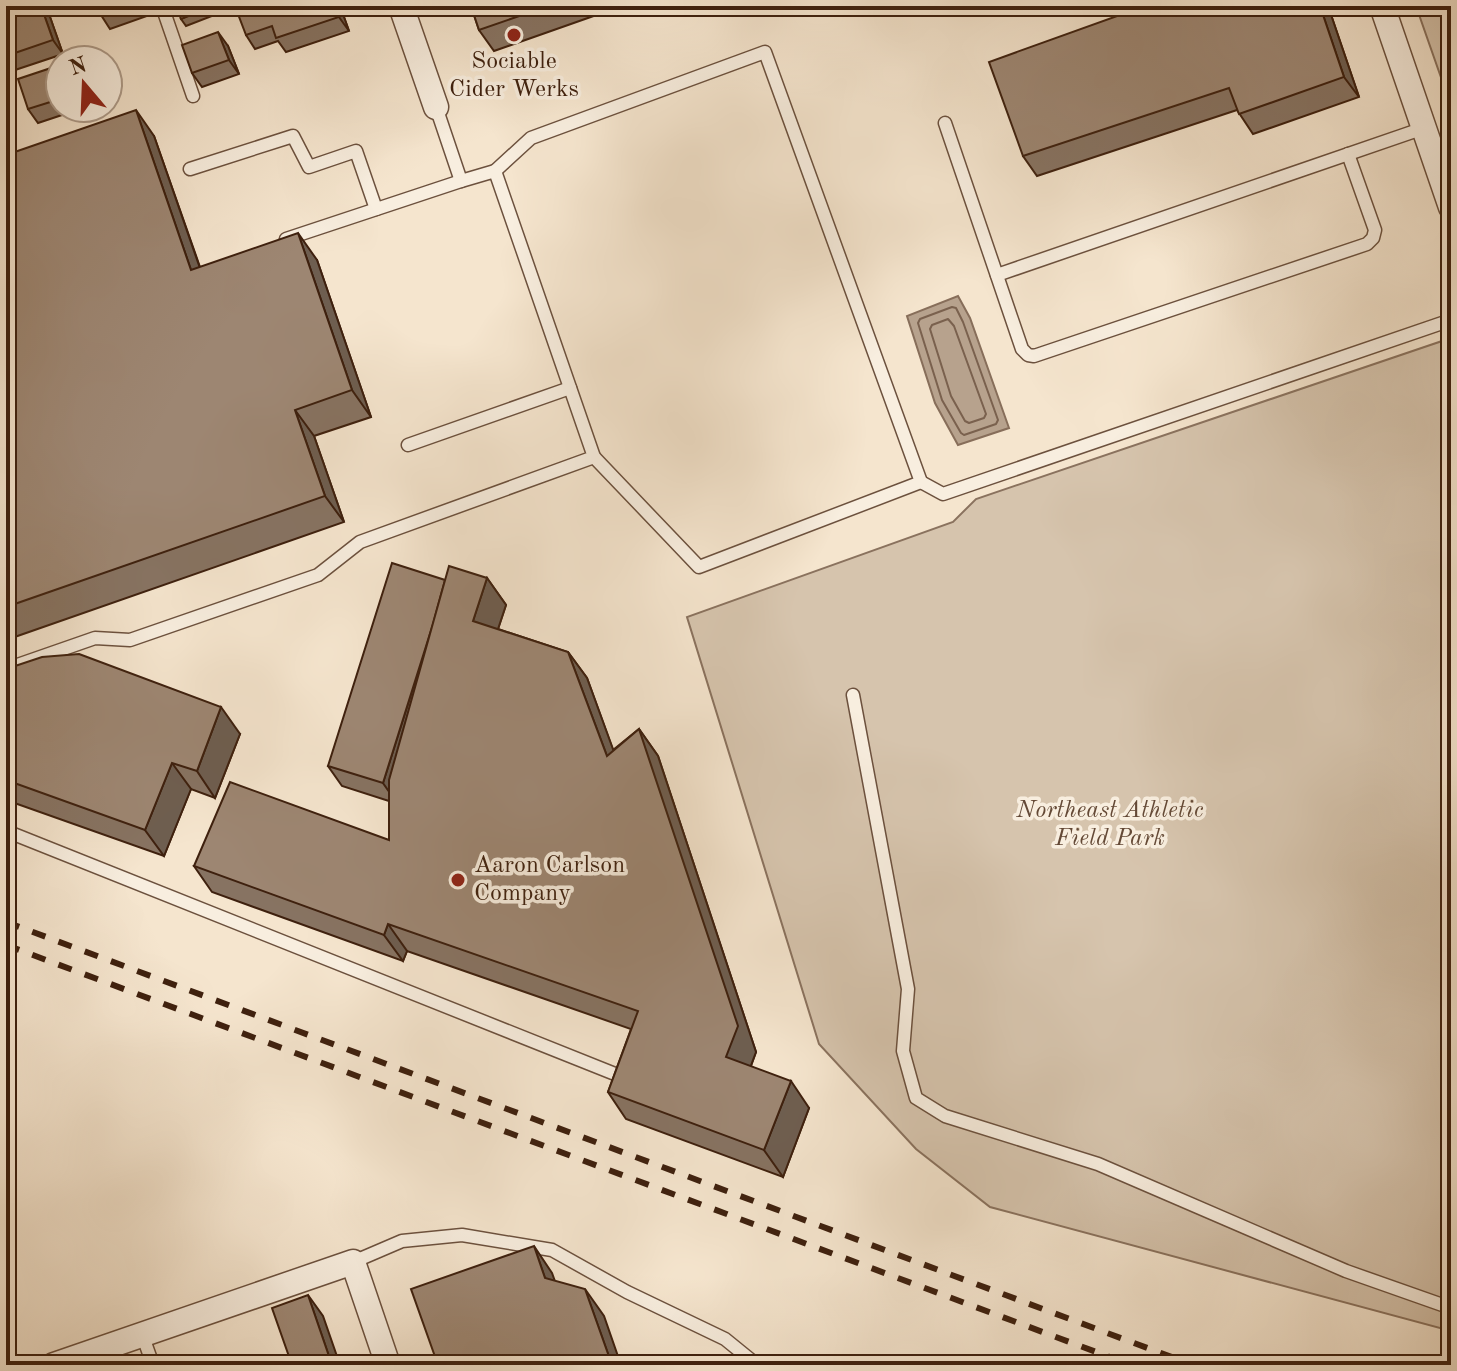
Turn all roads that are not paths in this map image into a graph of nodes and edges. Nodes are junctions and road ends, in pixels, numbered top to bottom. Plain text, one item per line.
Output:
1 (162, 6) edge
2 (401, 6) edge
3 (1382, 6) edge
4 (193, 96) dead end
5 (436, 107) joint
6 (945, 123) dead end
7 (1424, 128) junction
8 (1348, 154) junction
9 (190, 169) dead end
10 (495, 171) junction
11 (461, 181) junction
12 (1451, 207) edge
13 (376, 209) junction
14 (273, 243) edge
15 (997, 275) junction
16 (1451, 320) edge
17 (570, 388) junction
18 (408, 445) dead end
19 (594, 457) junction
20 (921, 482) junction
21 (6, 669) edge
22 (853, 695) dead end
23 (6, 831) edge
24 (615, 1074) edge
25 (353, 1262) junction
26 (1451, 1308) edge
27 (142, 1334) junction
28 (54, 1365) edge
29 (153, 1365) edge
30 (388, 1365) edge
31 (757, 1365) edge

1 - 4 lane
2 - 5 street
3 - 7 street
5 - 11 lane
6 - 15 lane
7 - 8 lane
7 - 12 street
8 - 15 lane
8 - 15 lane
9 - 13 lane
10 - 11 lane
10 - 17 lane
10 - 20 lane
11 - 13 lane
13 - 14 lane
16 - 20 lane
17 - 18 lane
17 - 19 lane
19 - 20 lane
19 - 21 lane
22 - 26 lane
23 - 24 lane
25 - 27 street
25 - 30 street
25 - 31 lane
27 - 28 street
27 - 29 lane

